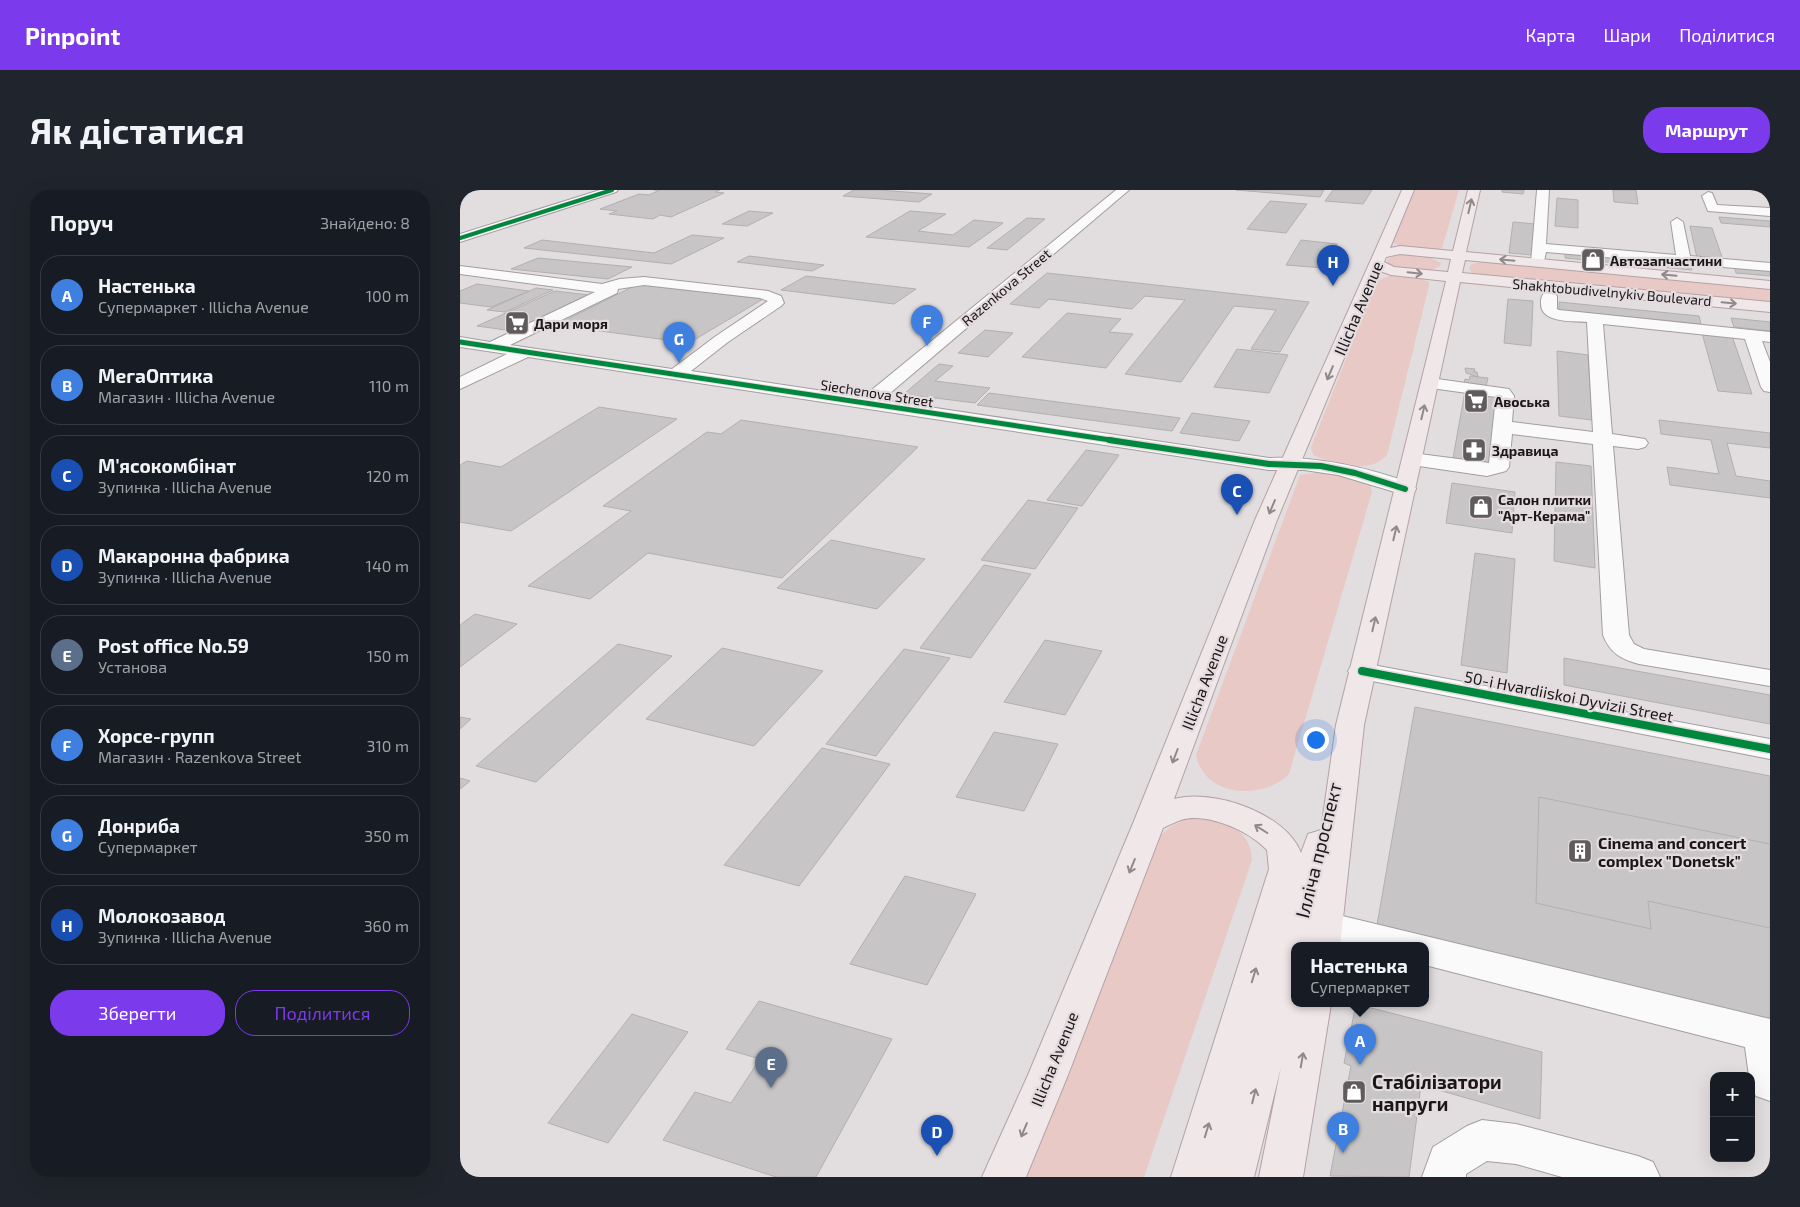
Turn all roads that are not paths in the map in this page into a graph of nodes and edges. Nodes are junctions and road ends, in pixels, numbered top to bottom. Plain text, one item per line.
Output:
1 (612, 190) edge
2 (1123, 190) edge
3 (1408, 190) edge
4 (1474, 190) edge
5 (1542, 190) edge
6 (1708, 196) dead end
7 (1770, 212) edge
8 (1719, 216) dead end
9 (1770, 220) edge
10 (1677, 222) dead end
11 (460, 238) edge
12 (1539, 247) junction
13 (1459, 256) junction
14 (1379, 259) junction
15 (1684, 260) junction
16 (1706, 262) junction
17 (1538, 263) junction
18 (1770, 267) edge
19 (460, 270) edge
20 (1454, 277) junction
21 (1711, 279) junction
22 (1770, 285) edge
23 (603, 289) junction
24 (1549, 296) dead end
25 (1770, 307) edge
26 (1595, 319) junction
27 (1752, 335) junction
28 (1770, 337) edge
29 (460, 342) edge
30 (492, 347) junction
31 (525, 352) junction
32 (460, 356) edge
33 (675, 375) junction
34 (1430, 383) junction
35 (460, 384) edge
36 (1770, 388) edge
37 (866, 404) junction
38 (1503, 427) junction
39 (1603, 439) junction
40 (1638, 443) dead end
41 (1412, 459) junction
42 (1291, 462) junction
43 (1404, 490) junction
44 (1362, 671) junction
45 (1770, 678) edge
46 (1350, 725) junction
47 (1770, 749) edge
48 (1150, 821) junction
49 (1324, 936) edge
50 (1293, 942) edge
51 (1375, 942) edge
52 (1291, 951) edge
53 (1429, 951) edge
54 (1311, 1007) edge
55 (1767, 1035) edge
56 (1770, 1083) edge
57 (1004, 1177) edge
58 (1193, 1177) edge
59 (1232, 1177) edge
60 (1281, 1177) edge
61 (1444, 1177) edge
62 (1638, 1177) edge

1 - 11 street
2 - 37 street, Razenkova Street
3 - 14 main road, Illicha Avenue
13 -> 4 main road
5 - 12 street
6 - 7 street
8 - 9 street
10 - 15 street
12 - 15 street
12 - 17 street
13 - 14 main road, Shakhtobudivelnykiv Boulevard
17 -> 13 main road, Shakhtobudivelnykiv Boulevard
13 - 20 main road
14 -> 20 main road, Shakhtobudivelnykiv Boulevard
14 -> 42 main road, Illicha Avenue
15 - 16 street
16 - 18 street
16 - 21 street
21 -> 17 main road, Shakhtobudivelnykiv Boulevard
19 - 23 street
20 -> 25 main road, Shakhtobudivelnykiv Boulevard
20 - 34 main road
21 - 22 main road, Shakhtobudivelnykiv Boulevard
23 - 30 street
23 - 33 street
24 - 26 street
26 - 27 street
26 - 39 street
27 - 28 street
27 - 36 street
29 - 30 street, Siechenova Street
30 - 31 street, Siechenova Street
30 - 32 street
31 - 33 street, Siechenova Street
31 - 35 street
33 - 37 street, Siechenova Street
34 - 38 street
41 -> 34 main road
37 - 42 street, Siechenova Street
38 - 39 street
38 - 41 street
39 - 40 street
39 - 45 street
41 - 43 main road
42 - 43 street, Siechenova Street
42 -> 48 main road, Illicha Avenue
44 -> 43 main road
44 - 46 main road
44 - 47 street, 50-i Hvardiiskoi Dyvizii Street
46 - 49 main road
50 -> 46 main road, Ілліча проспект
48 -> 57 main road, Illicha Avenue
58 -> 48 main road
49 - 51 street
59 -> 52 main road, Ілліча проспект
53 - 55 street
60 -> 54 main road
55 - 56 street
61 - 62 street

